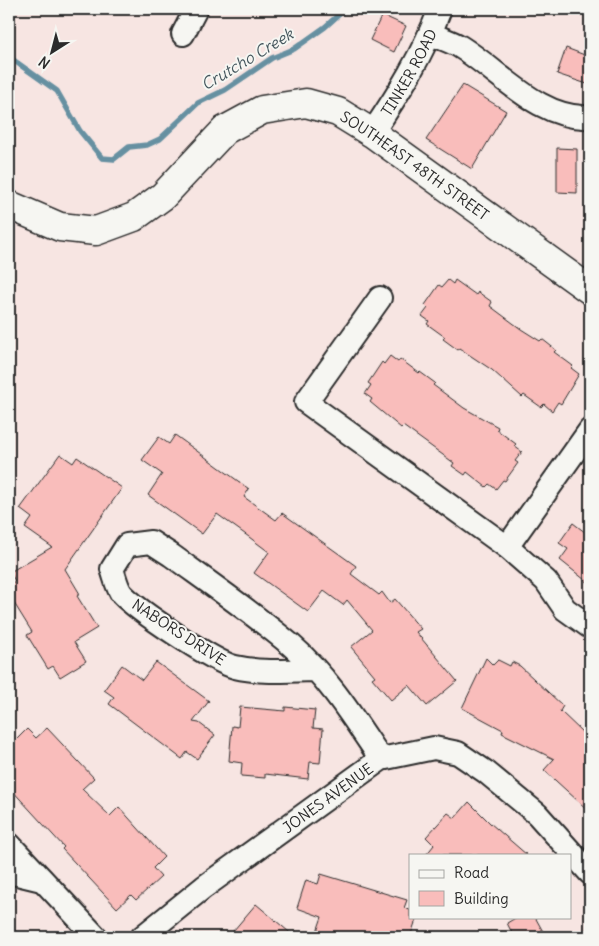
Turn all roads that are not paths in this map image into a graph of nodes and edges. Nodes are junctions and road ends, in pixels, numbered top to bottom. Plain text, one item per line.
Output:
1 (196, 9) edge
2 (440, 9) edge
3 (183, 34) dead end
4 (431, 34) junction
5 (584, 117) edge
6 (372, 133) junction
7 (9, 205) edge
8 (590, 290) edge
9 (380, 298) dead end
10 (590, 430) edge
11 (507, 547) junction
12 (590, 627) edge
13 (315, 670) junction
14 (381, 759) junction
15 (9, 844) edge
16 (9, 872) edge
17 (590, 873) edge
18 (42, 880) junction
19 (96, 937) edge
20 (142, 937) edge

1 - 3 street
2 - 4 street, TINKER ROAD
4 - 5 street
4 - 6 street, TINKER ROAD
6 - 7 street, SOUTHEAST 48TH STREET
6 - 8 street, SOUTHEAST 48TH STREET
9 - 11 street
10 - 11 street
11 - 12 street
13 - 13 street, NABORS DRIVE
13 - 14 street, NABORS DRIVE
14 - 17 street, JONES AVENUE
14 - 20 street, JONES AVENUE
15 - 18 street
16 - 18 street
18 - 19 street

